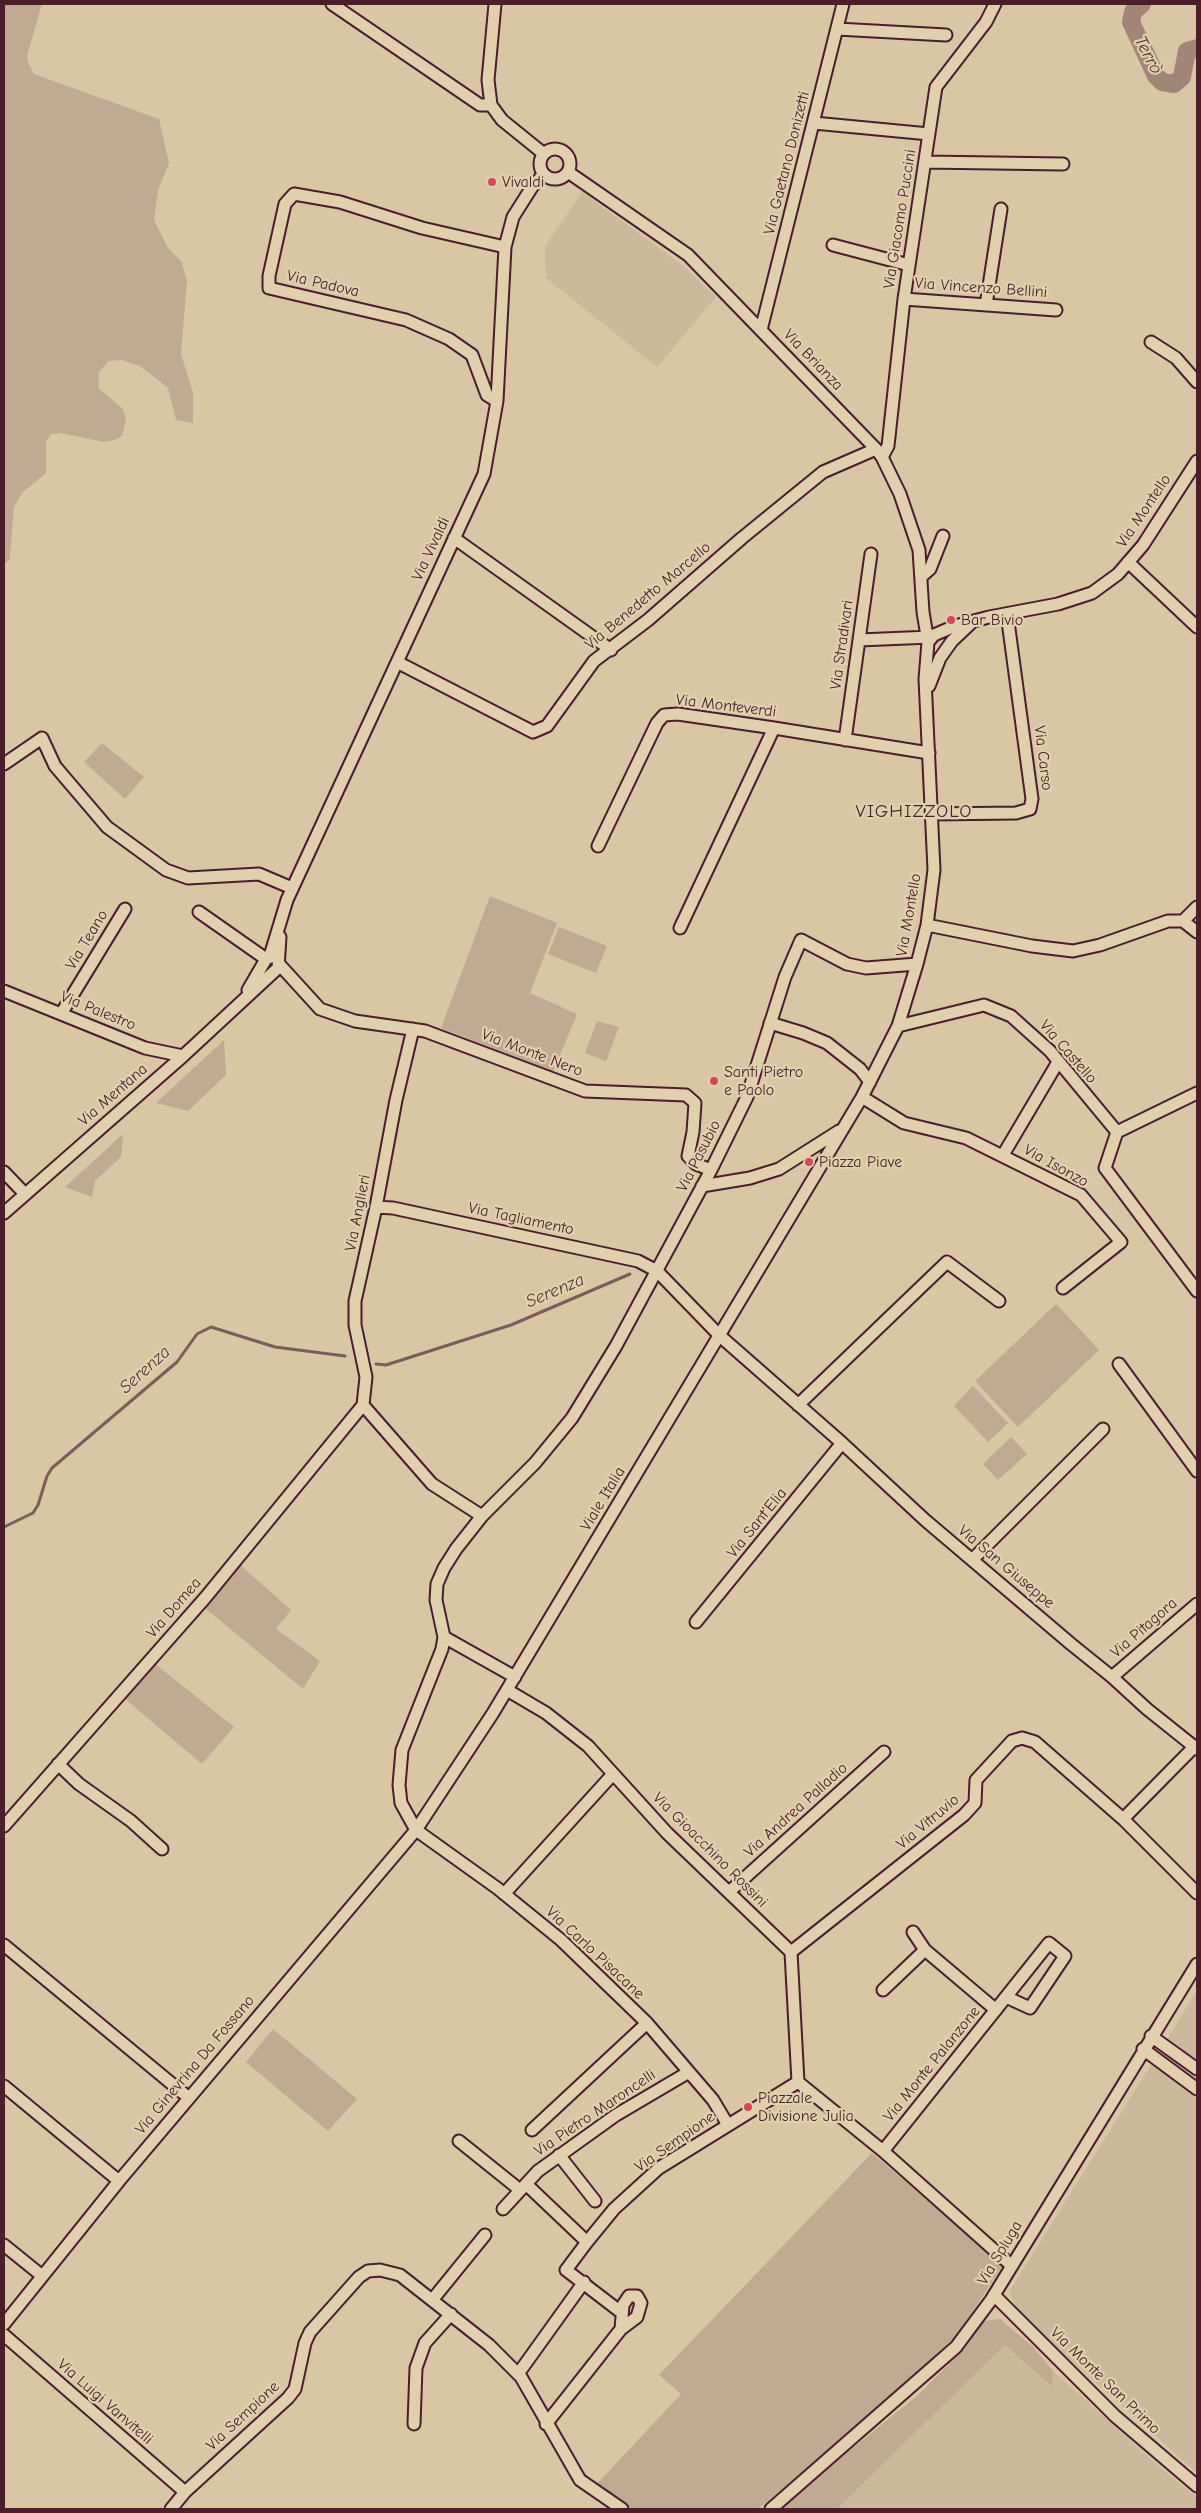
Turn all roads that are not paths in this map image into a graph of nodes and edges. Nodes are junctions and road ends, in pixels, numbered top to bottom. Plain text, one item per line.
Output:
1 (332, 4) edge
2 (495, 4) edge
3 (844, 4) edge
4 (996, 4) edge
5 (837, 29) junction
6 (946, 35) dead end
7 (491, 105) junction
8 (814, 123) junction
9 (929, 134) junction
10 (544, 154) junction
11 (925, 162) junction
12 (1063, 164) dead end
13 (568, 172) junction
14 (544, 174) junction
15 (1001, 209) dead end
16 (832, 245) dead end
17 (505, 247) junction
18 (909, 265) junction
19 (904, 299) junction
20 (986, 305) junction
21 (1056, 310) dead end
22 (761, 330) junction
23 (1151, 342) dead end
24 (1197, 382) edge
25 (497, 402) junction
26 (879, 453) junction
27 (1197, 461) edge
28 (943, 536) dead end
29 (454, 538) junction
30 (871, 554) dead end
31 (1128, 562) junction
32 (922, 577) junction
33 (1008, 614) junction
34 (974, 622) junction
35 (1197, 627) edge
36 (929, 639) junction
37 (859, 640) junction
38 (611, 650) junction
39 (945, 650) junction
40 (397, 662) junction
41 (927, 697) junction
42 (774, 728) junction
43 (845, 740) junction
44 (929, 752) junction
45 (4, 764) edge
46 (932, 814) junction
47 (598, 846) dead end
48 (292, 888) junction
49 (1197, 908) edge
50 (125, 909) dead end
51 (199, 912) dead end
52 (1183, 921) junction
53 (927, 925) junction
54 (680, 928) dead end
55 (1197, 932) edge
56 (273, 964) junction
57 (917, 964) junction
58 (4, 991) edge
59 (61, 1014) junction
60 (770, 1023) junction
61 (898, 1026) junction
62 (413, 1029) junction
63 (183, 1056) junction
64 (1058, 1062) junction
65 (870, 1082) junction
66 (1197, 1093) edge
67 (862, 1097) junction
68 (844, 1128) junction
69 (1117, 1132) junction
70 (1003, 1155) junction
71 (711, 1170) junction
72 (4, 1172) edge
73 (702, 1186) junction
74 (24, 1194) junction
75 (376, 1206) junction
76 (4, 1213) edge
77 (657, 1271) junction
78 (1063, 1288) dead end
79 (1197, 1291) edge
80 (999, 1301) dead end
81 (720, 1336) junction
82 (1119, 1364) dead end
83 (363, 1405) junction
84 (798, 1405) junction
85 (1103, 1429) dead end
86 (842, 1443) junction
87 (1197, 1471) edge
88 (482, 1516) junction
89 (972, 1560) junction
90 (1197, 1604) edge
91 (696, 1622) dead end
92 (444, 1637) junction
93 (515, 1677) junction
94 (1112, 1677) junction
95 (507, 1690) junction
96 (1196, 1747) edge
97 (884, 1752) dead end
98 (58, 1764) junction
99 (614, 1774) junction
100 (1123, 1819) junction
101 (4, 1826) edge
102 (416, 1830) junction
103 (162, 1849) dead end
104 (729, 1892) junction
105 (1197, 1892) edge
106 (504, 1894) junction
107 (913, 1932) dead end
108 (4, 1945) edge
109 (924, 1950) junction
110 (791, 1952) junction
111 (1197, 1964) edge
112 (883, 1990) dead end
113 (1006, 1997) junction
114 (996, 2010) junction
115 (647, 2022) junction
116 (1151, 2036) junction
117 (1143, 2049) junction
118 (1197, 2070) edge
119 (689, 2072) junction
120 (798, 2082) junction
121 (4, 2086) edge
122 (1197, 2089) edge
123 (188, 2098) junction
124 (728, 2125) junction
125 (532, 2130) dead end
126 (459, 2141) dead end
127 (882, 2151) junction
128 (560, 2155) junction
129 (118, 2181) junction
130 (523, 2187) junction
131 (595, 2201) dead end
132 (503, 2209) dead end
133 (485, 2234) dead end
134 (587, 2242) junction
135 (4, 2245) edge
136 (1012, 2266) junction
137 (41, 2275) junction
138 (584, 2282) junction
139 (994, 2295) junction
140 (433, 2299) junction
141 (622, 2313) junction
142 (452, 2314) junction
143 (4, 2324) edge
144 (621, 2329) junction
145 (4, 2336) edge
146 (518, 2374) junction
147 (414, 2424) dead end
148 (546, 2424) junction
149 (1197, 2486) edge
150 (185, 2492) junction
151 (171, 2509) edge
152 (622, 2509) edge
153 (771, 2509) edge

1 - 7 street
2 - 7 street
3 - 5 street, Via Gaetano Donizetti
4 - 9 street, Via Giacomo Puccini
5 - 6 street
5 - 8 street, Via Gaetano Donizetti
7 - 10 street
8 - 9 street
8 - 22 street, Via Gaetano Donizetti
9 - 11 street, Via Giacomo Puccini
10 - 13 street
10 - 14 street
11 - 12 street
11 - 18 street, Via Giacomo Puccini
13 - 14 street
13 - 22 street, Via Brianza
14 - 17 street, Via Vivaldi
15 - 20 street
16 - 18 street
17 - 25 street, Via Vivaldi
17 - 25 street, Via Padova
18 - 19 street, Via Giacomo Puccini
19 - 20 street, Via Vincenzo Bellini
19 - 26 street, Via Giacomo Puccini
20 - 21 street, Via Vincenzo Bellini
22 - 26 street, Via Brianza
23 - 24 street
25 - 29 street, Via Vivaldi
26 - 32 street, Via Brianza
26 - 38 street, Via Benedetto Marcello
27 - 31 street, Via Montello
28 - 32 street
29 - 38 street
29 - 40 street, Via Vivaldi
30 - 37 street, Via Stradivari
31 - 33 street, Via Montello
31 - 35 street
32 - 36 street, Via Brianza
33 - 34 street, Via Montello
33 - 46 street, Via Carso
34 - 36 street, Via Montello
34 - 39 street, Via Montello
36 - 37 street
36 - 39 street, Via Brianza
36 - 39 street
36 - 41 street, Via Montello
37 - 43 street, Via Stradivari
38 - 40 street, Via Benedetto Marcello
39 - 41 street, Via Montello
40 - 48 street, Via Vivaldi
41 - 44 street, Via Montello
42 - 43 street, Via Monteverdi
42 - 47 street, Via Monteverdi
42 - 54 street
43 - 44 street, Via Monteverdi
44 - 46 street, Via Montello
45 - 48 street
46 - 53 street, Via Montello
48 - 56 street, Via Vivaldi
49 - 52 street
50 - 59 street, Via Teano
51 - 56 street, Via Monte Nero
52 - 53 street
52 - 55 street
53 - 57 street, Via Montello
56 - 62 street, Via Monte Nero
56 - 63 street, Via Mentana
57 - 60 street, Via Pasubio
57 - 61 street, Via Montello
58 - 59 street, Via Palestro
59 - 63 street, Via Palestro
60 - 65 street
60 - 71 street, Via Pasubio
61 - 64 street, Via Castello
61 - 65 street, Via Montello
62 - 71 street, Via Monte Nero
62 - 75 street, Via Anglieri
63 - 74 street, Via Mentana
64 - 69 street, Via Castello
64 - 70 street, Via Isonzo
65 - 67 street, Via Montello
66 - 69 street
67 - 68 street
67 - 70 street, Via Isonzo
68 - 73 street
68 - 81 street, Viale Italia
69 - 79 street
70 - 78 street, Via Isonzo
71 - 73 street, Via Pasubio
72 - 74 street
73 - 77 street, Via Pasubio
74 - 76 street, Via Mentana
75 - 77 street, Via Tagliamento
75 - 83 street, Via Anglieri
77 - 81 street, Via San Giuseppe
77 - 88 street, Via Pasubio
80 - 84 street
81 - 84 street, Via San Giuseppe
81 - 93 street, Viale Italia
82 - 87 street
83 - 88 street
83 - 98 street, Via Domea
84 - 86 street, Via San Giuseppe
85 - 89 street
86 - 89 street, Via San Giuseppe
86 - 91 street, Via Sant'Elia
88 - 92 street, Via Pasubio
89 - 94 street, Via San Giuseppe
90 - 94 street, Via Pitagora
92 - 93 street
92 - 102 street
93 - 95 street, Viale Italia
94 - 96 street, Via San Giuseppe
95 - 99 street, Via Gioacchino Rossini
95 - 102 street, Viale Italia
96 - 100 street
97 - 104 street, Via Andrea Palladio
98 - 101 street, Via Domea
98 - 103 street
99 - 104 street, Via Gioacchino Rossini
99 - 106 street
100 - 105 street, Via Vitruvio
100 - 110 street, Via Vitruvio
102 - 106 street, Via Carlo Pisacane
102 - 123 street, Via Ginevrina Da Fossano
104 - 110 street, Via Gioacchino Rossini
106 - 115 street, Via Carlo Pisacane
107 - 109 street
108 - 123 street
109 - 112 street
109 - 114 street
110 - 120 street
111 - 116 street, Via Spluga
113 - 113 street, Via Monte Palanzone
113 - 114 street, Via Monte Palanzone
114 - 127 street, Via Monte Palanzone
115 - 119 street, Via Carlo Pisacane
115 - 125 street
116 - 117 street, Via Spluga
116 - 118 street
117 - 122 street
117 - 136 street, Via Spluga
119 - 124 street, Via Carlo Pisacane
119 - 128 street, Via Pietro Maroncelli
120 - 124 street, Via Sempione
120 - 127 street
121 - 129 street
123 - 129 street, Via Ginevrina Da Fossano
124 - 134 street, Via Sempione
126 - 130 street
127 - 136 street
128 - 130 street, Via Pietro Maroncelli
128 - 131 street
129 - 137 street, Via Ginevrina Da Fossano
130 - 132 street, Via Pietro Maroncelli
130 - 134 street
133 - 140 street
134 - 138 street, Via Sempione
135 - 137 street
136 - 139 street, Via Spluga
137 - 143 street, Via Ginevrina Da Fossano
138 - 141 street
138 - 146 street
139 - 149 street, Via Monte San Primo
139 - 153 street, Via Spluga
140 - 142 street, Via Sempione
140 - 150 street, Via Sempione
141 - 144 street
141 - 144 street
142 - 146 street, Via Sempione
142 - 147 street
144 - 148 street
145 - 150 street, Via Luigi Vanvitelli
146 - 148 street, Via Sempione
148 - 152 street, Via Sempione
150 - 151 street, Via Sempione

